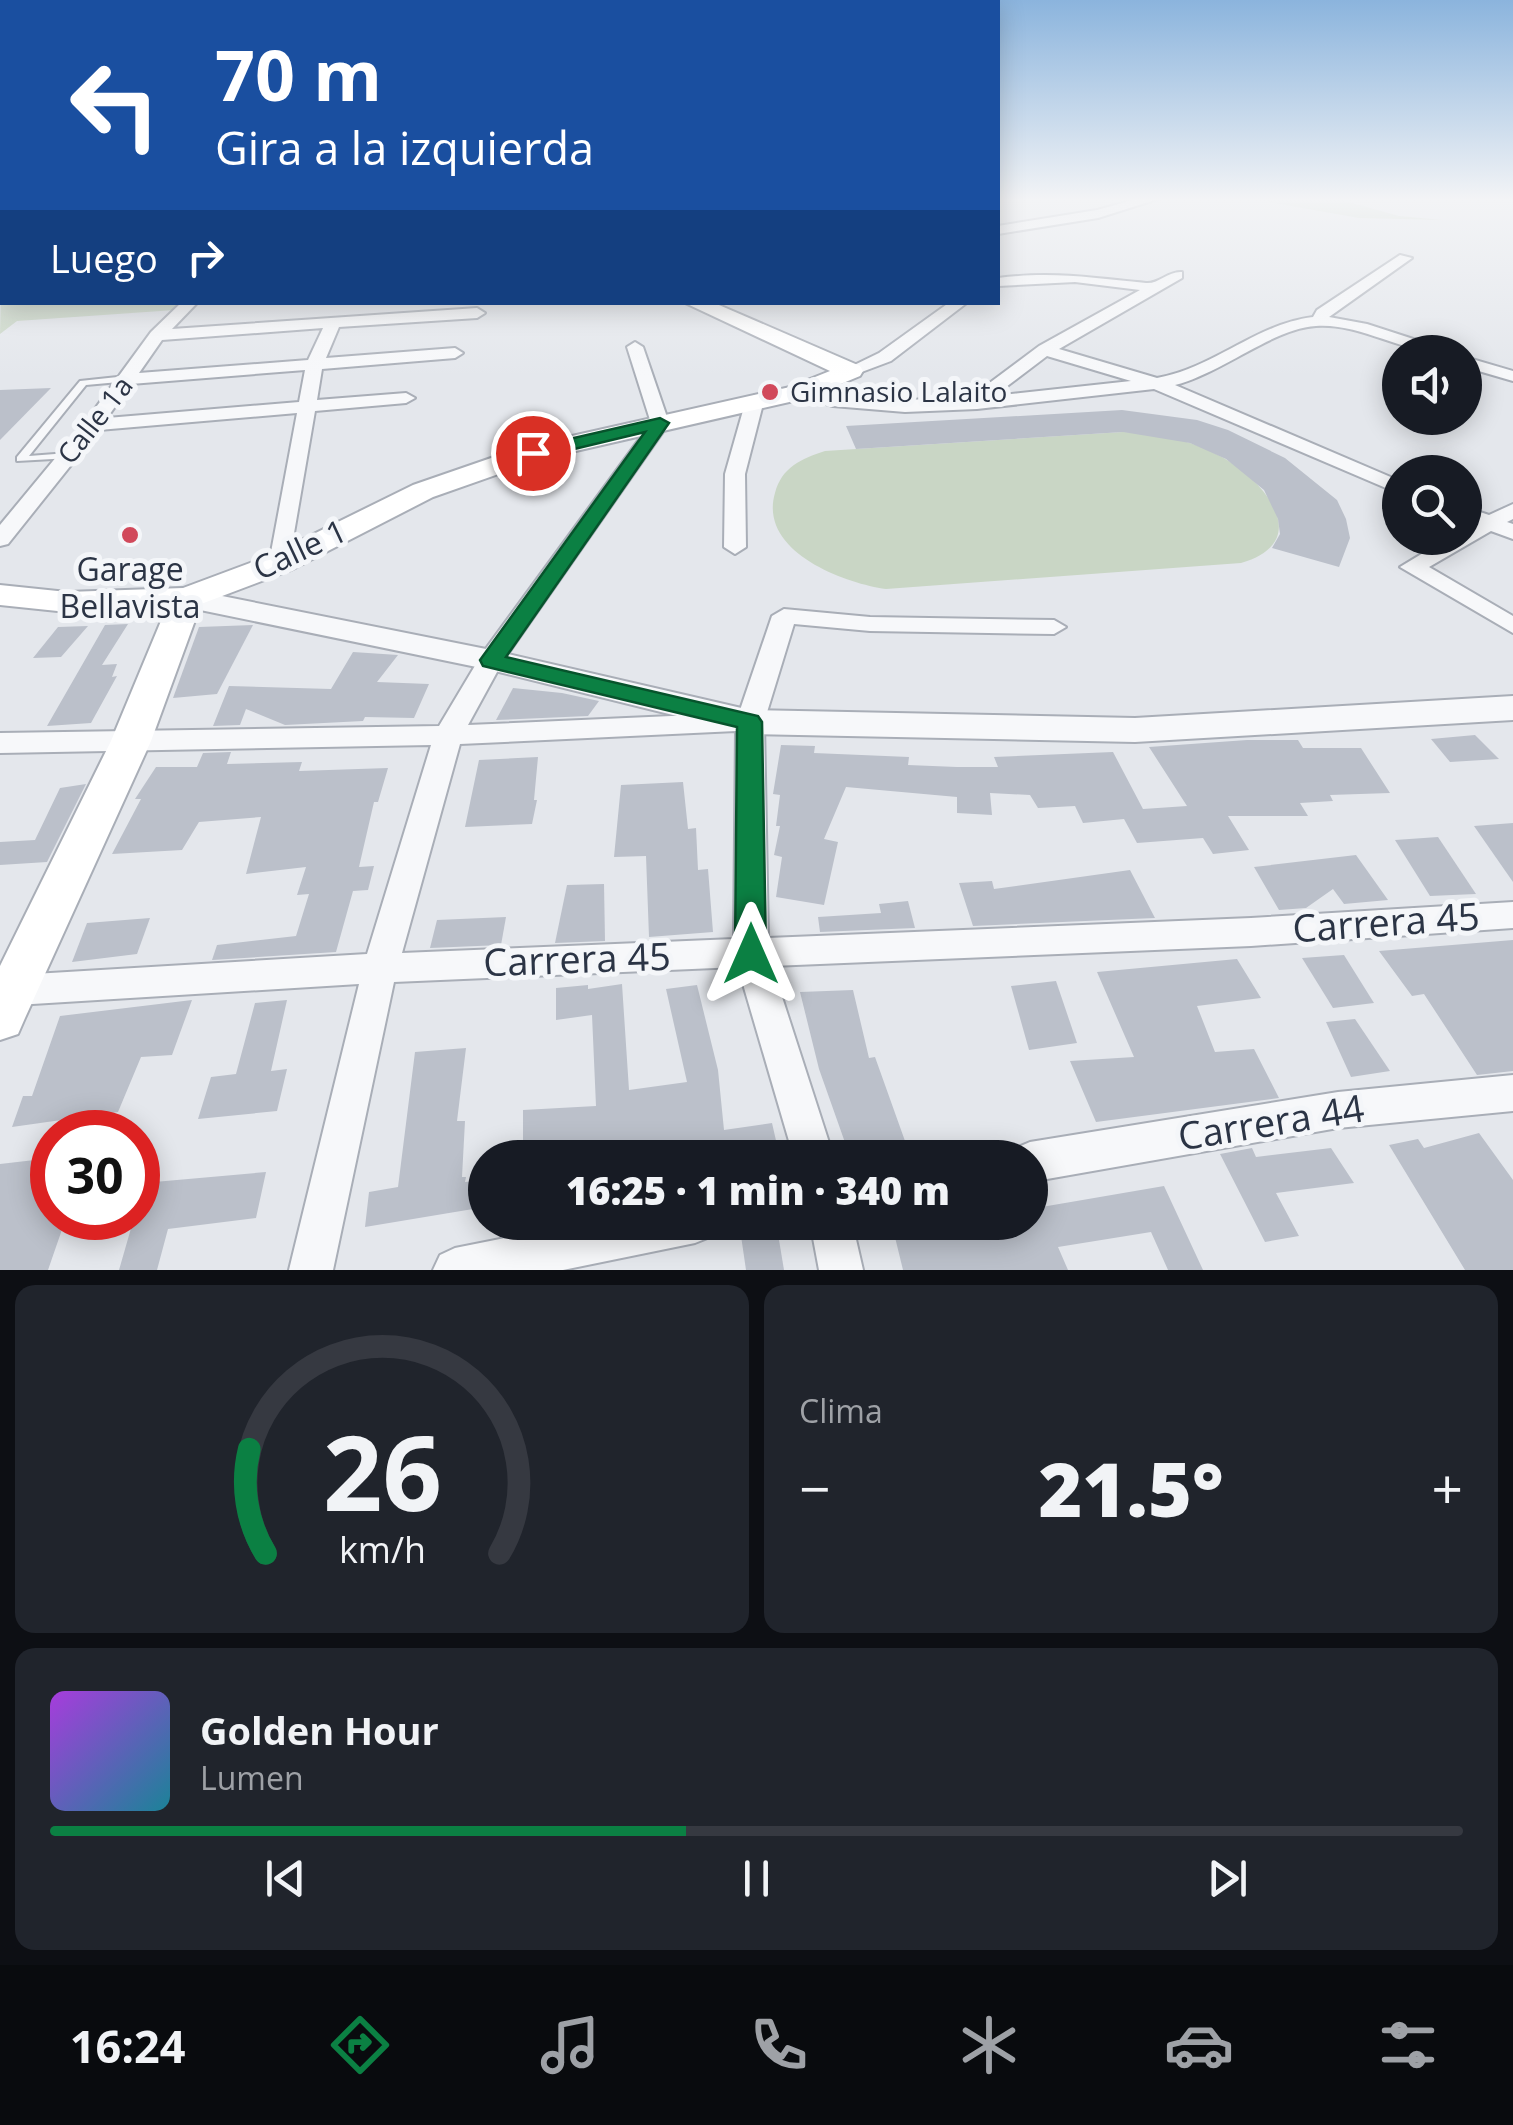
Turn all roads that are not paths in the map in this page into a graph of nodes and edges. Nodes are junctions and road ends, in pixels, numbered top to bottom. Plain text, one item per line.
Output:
1 (1405, 258) dead end
2 (1177, 275) dead end
3 (1000, 282) edge
4 (1151, 288) junction
5 (188, 305) edge
6 (701, 305) edge
7 (957, 305) edge
8 (477, 312) dead end
9 (1320, 321) junction
10 (332, 325) junction
11 (157, 335) junction
12 (1382, 338) edge
13 (636, 347) dead end
14 (1045, 350) junction
15 (456, 353) dead end
16 (314, 366) junction
17 (1482, 367) edge
18 (852, 371) junction
19 (1513, 376) edge
20 (128, 379) junction
21 (1154, 383) junction
22 (798, 393) junction
23 (406, 398) dead end
24 (755, 400) junction
25 (971, 405) junction
26 (308, 407) junction
27 (660, 423) junction
28 (93, 425) junction
29 (68, 456) junction
30 (1382, 480) edge
31 (1506, 522) edge
32 (0, 539) edge
33 (735, 547) dead end
34 (280, 563) junction
35 (0, 595) edge
36 (188, 598) junction
37 (1054, 626) dead end
38 (1513, 626) edge
39 (491, 660) junction
40 (1513, 708) edge
41 (750, 722) junction
42 (448, 735) junction
43 (131, 742) junction
44 (0, 743) edge
45 (1513, 915) edge
46 (751, 954) junction
47 (380, 968) junction
48 (4, 1000) edge
49 (1513, 1093) edge
50 (808, 1140) edge
51 (1048, 1159) edge
52 (604, 1240) edge
53 (835, 1240) edge
54 (310, 1270) edge
55 (455, 1270) edge
56 (841, 1270) edge

1 - 9 street
2 - 4 street
3 - 4 street
4 - 14 street
5 - 11 street, Calle 1a
6 - 18 main road
7 - 18 street
8 - 10 street
9 - 12 street
9 - 21 street
10 - 11 street
10 - 16 street
11 - 20 street, Calle 1a
13 - 27 street
14 - 21 street
14 - 25 street
15 - 16 street
16 - 20 street
16 - 26 street
17 - 19 street
18 - 22 main road, Calle 1
20 - 28 street, Calle 1a
20 - 29 lane
21 - 25 street
21 - 30 street
22 - 24 main road, Calle 1
22 - 25 street
23 - 26 street
24 - 27 main road, Calle 1
24 - 33 street
26 - 28 street
26 - 34 street
27 - 34 main road, Calle 1
27 - 39 street
28 - 29 street, Calle 1a
29 - 32 street, Calle 1a
31 - 38 street
34 - 36 main road, Calle 1
35 - 36 main road, Calle 1
36 - 39 street
36 - 43 main road
37 - 41 street
39 - 41 street
39 - 42 street
40 - 41 street
41 - 42 street
41 - 46 street
42 - 43 street
42 - 47 street
43 - 44 street
43 - 48 main road
45 - 46 street, Carrera 45
46 - 47 street, Carrera 45
46 - 50 street
47 - 48 street, Carrera 45
47 - 54 street
49 - 51 street, Carrera 44
52 - 55 street
53 - 56 street

